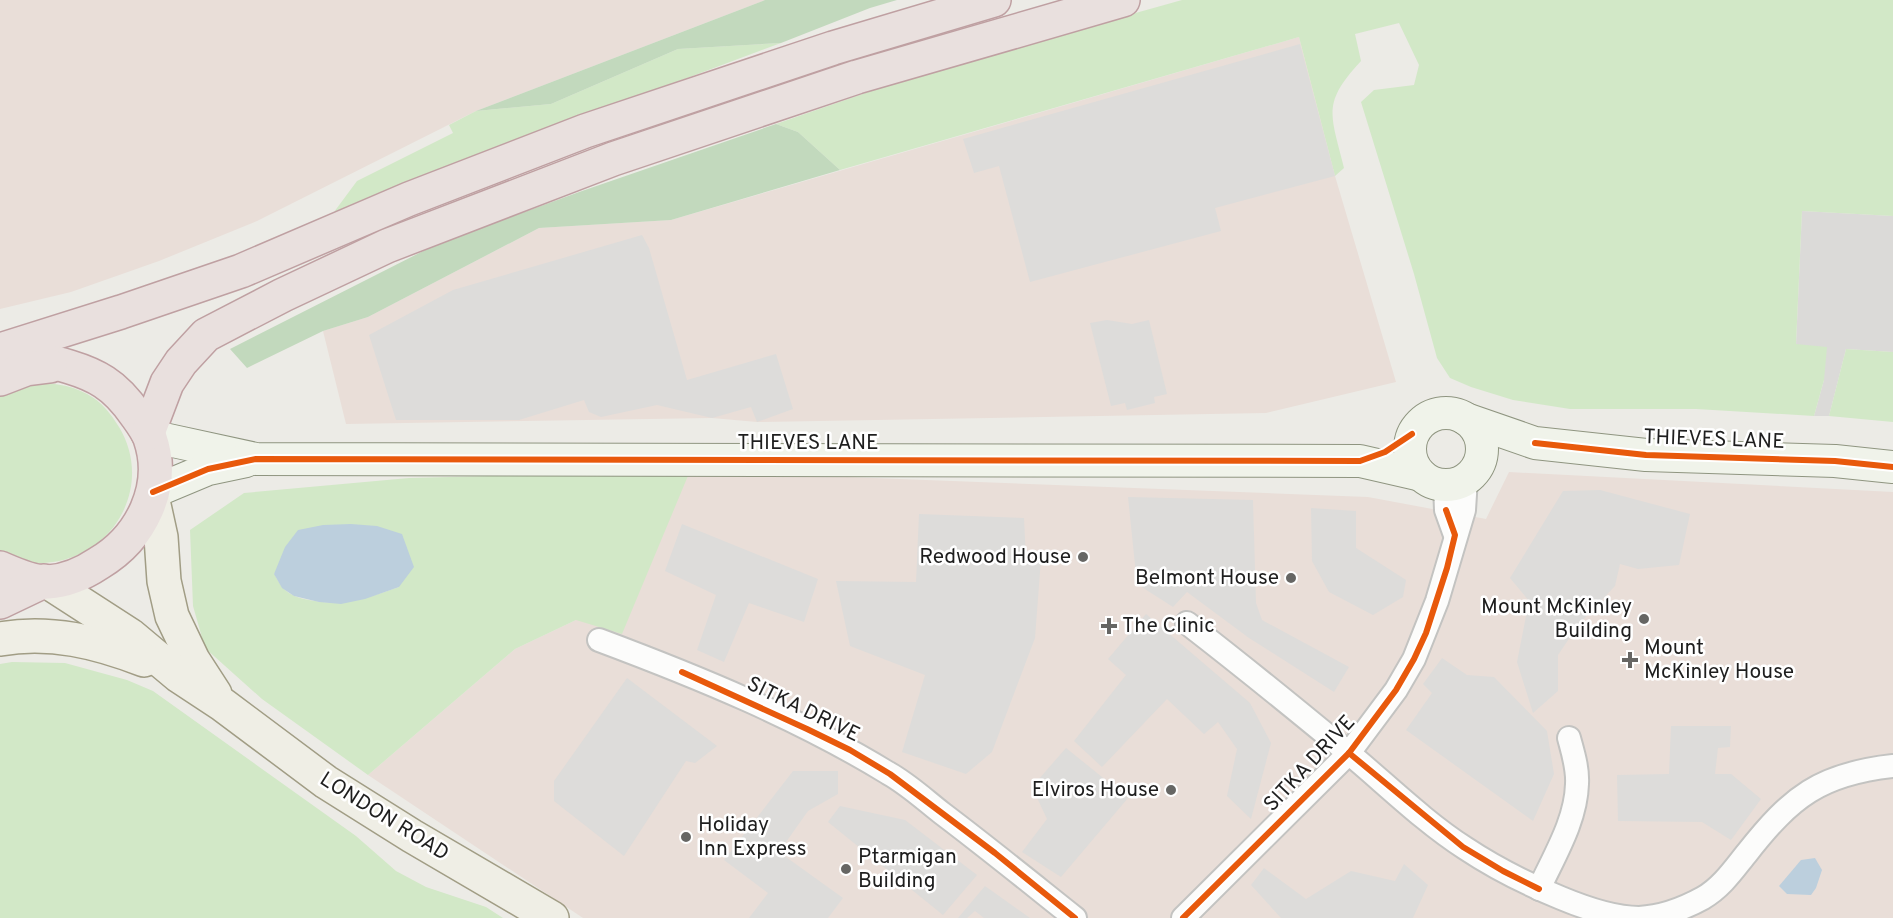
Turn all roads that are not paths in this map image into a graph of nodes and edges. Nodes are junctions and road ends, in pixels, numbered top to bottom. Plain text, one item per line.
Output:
1 (994, 0) edge
2 (1123, 0) edge
3 (0, 350) edge
4 (59, 365) junction
5 (0, 379) edge
6 (1466, 418) junction
7 (149, 434) junction
8 (1412, 434) junction
9 (1535, 443) junction
10 (256, 459) junction
11 (1360, 461) junction
12 (1893, 467) edge
13 (1453, 474) junction
14 (152, 494) junction
15 (0, 568) edge
16 (46, 582) junction
17 (0, 602) edge
18 (1187, 623) dead end
19 (0, 639) edge
20 (599, 640) dead end
21 (179, 676) junction
22 (223, 705) junction
23 (1569, 738) dead end
24 (1348, 753) junction
25 (1893, 766) edge
26 (1539, 889) junction
27 (552, 918) edge
28 (1075, 918) edge
29 (1183, 918) edge

1 - 3 highway
2 - 7 highway
3 - 4 highway
4 - 5 highway
4 - 7 highway
6 - 8 main road
6 - 9 main road
6 - 13 main road
7 - 10 main road
7 - 14 highway
8 - 11 main road
8 - 13 main road
9 - 12 main road, THIEVES LANE
9 - 13 main road
10 - 11 main road, THIEVES LANE
10 - 14 main road
11 - 13 main road
13 - 24 street, SITKA DRIVE
14 - 16 highway
14 - 22 main road, LONDON ROAD
15 - 16 highway
16 - 17 highway
16 - 21 main road, LONDON ROAD
18 - 24 street
19 - 21 main road
20 - 28 street, SITKA DRIVE
21 - 22 main road, LONDON ROAD
22 - 27 main road, LONDON ROAD
23 - 26 street
24 - 26 street
24 - 29 street, SITKA DRIVE
25 - 26 street

